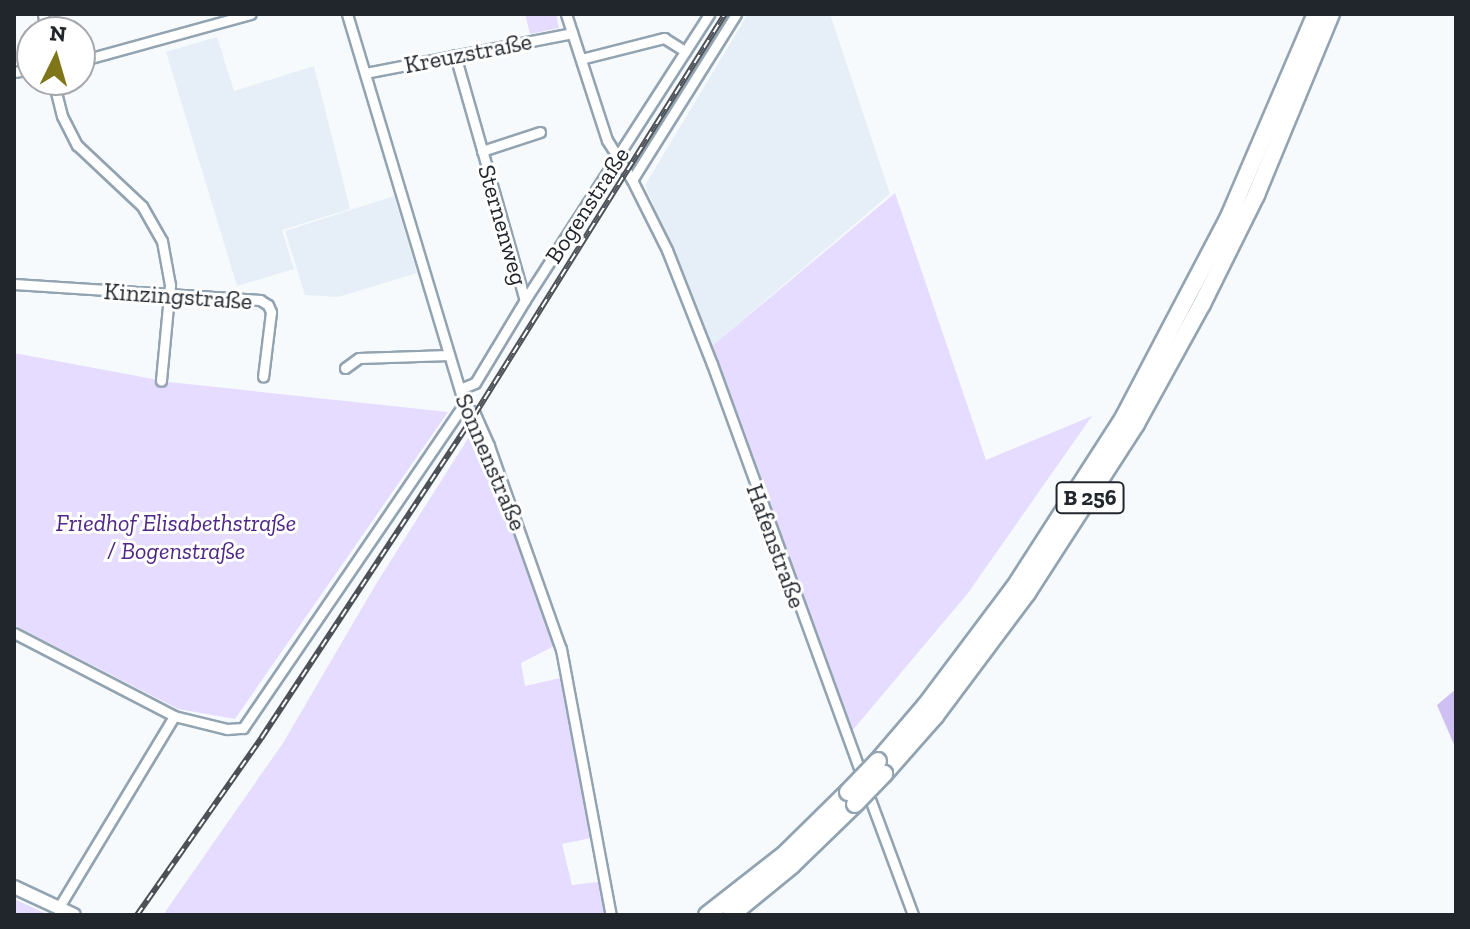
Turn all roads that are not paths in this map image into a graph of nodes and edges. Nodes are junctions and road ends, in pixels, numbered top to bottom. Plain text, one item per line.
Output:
1 (200, 14) edge
2 (251, 14) edge
3 (347, 14) edge
4 (566, 14) edge
5 (709, 14) edge
6 (736, 14) edge
7 (1316, 14) edge
8 (1331, 14) edge
9 (205, 27) junction
10 (572, 33) junction
11 (685, 51) junction
12 (455, 55) junction
13 (96, 57) edge
14 (581, 59) junction
15 (365, 73) junction
16 (57, 96) edge
17 (540, 132) dead end
18 (482, 151) junction
19 (616, 160) junction
20 (632, 180) junction
21 (14, 284) edge
22 (169, 297) junction
23 (525, 300) junction
24 (449, 355) junction
25 (345, 368) dead end
26 (263, 377) dead end
27 (161, 381) dead end
28 (460, 389) junction
29 (464, 404) junction
30 (14, 633) edge
31 (174, 716) junction
32 (881, 768) junction
33 (852, 798) junction
34 (14, 887) edge
35 (59, 907) junction
36 (74, 915) edge
37 (611, 915) edge
38 (707, 915) edge
39 (731, 915) edge
40 (913, 915) edge

1 - 9 street
2 - 9 street
3 - 15 street, Sonnenstraße
4 - 10 street, Hafenstraße
5 - 11 street, Bogenstraße
6 - 20 street
7 - 32 highway, B 256
8 - 32 highway, B 256
9 - 13 street
10 - 12 street, Kreuzstraße
10 - 14 street, Hafenstraße
11 - 14 street
11 - 19 street, Bogenstraße
12 - 15 street, Kreuzstraße
12 - 18 street, Sternenweg
14 - 19 street, Hafenstraße
15 - 24 street, Sonnenstraße
16 - 22 street
17 - 18 street, Sternenweg
18 - 23 street, Sternenweg
19 - 20 street, Hafenstraße
19 - 23 street, Bogenstraße
20 - 40 street, Hafenstraße
21 - 22 street, Kinzingstraße
22 - 26 street, Kinzingstraße
22 - 27 street
23 - 28 street, Bogenstraße
24 - 25 street
24 - 28 street, Sonnenstraße
28 - 29 street, Sonnenstraße
29 - 31 street
29 - 37 street, Sonnenstraße
30 - 31 street
31 - 35 street
32 - 33 highway, B 256, bridge
33 - 38 highway, B 256
33 - 39 highway, B 256
34 - 35 street
35 - 36 street

